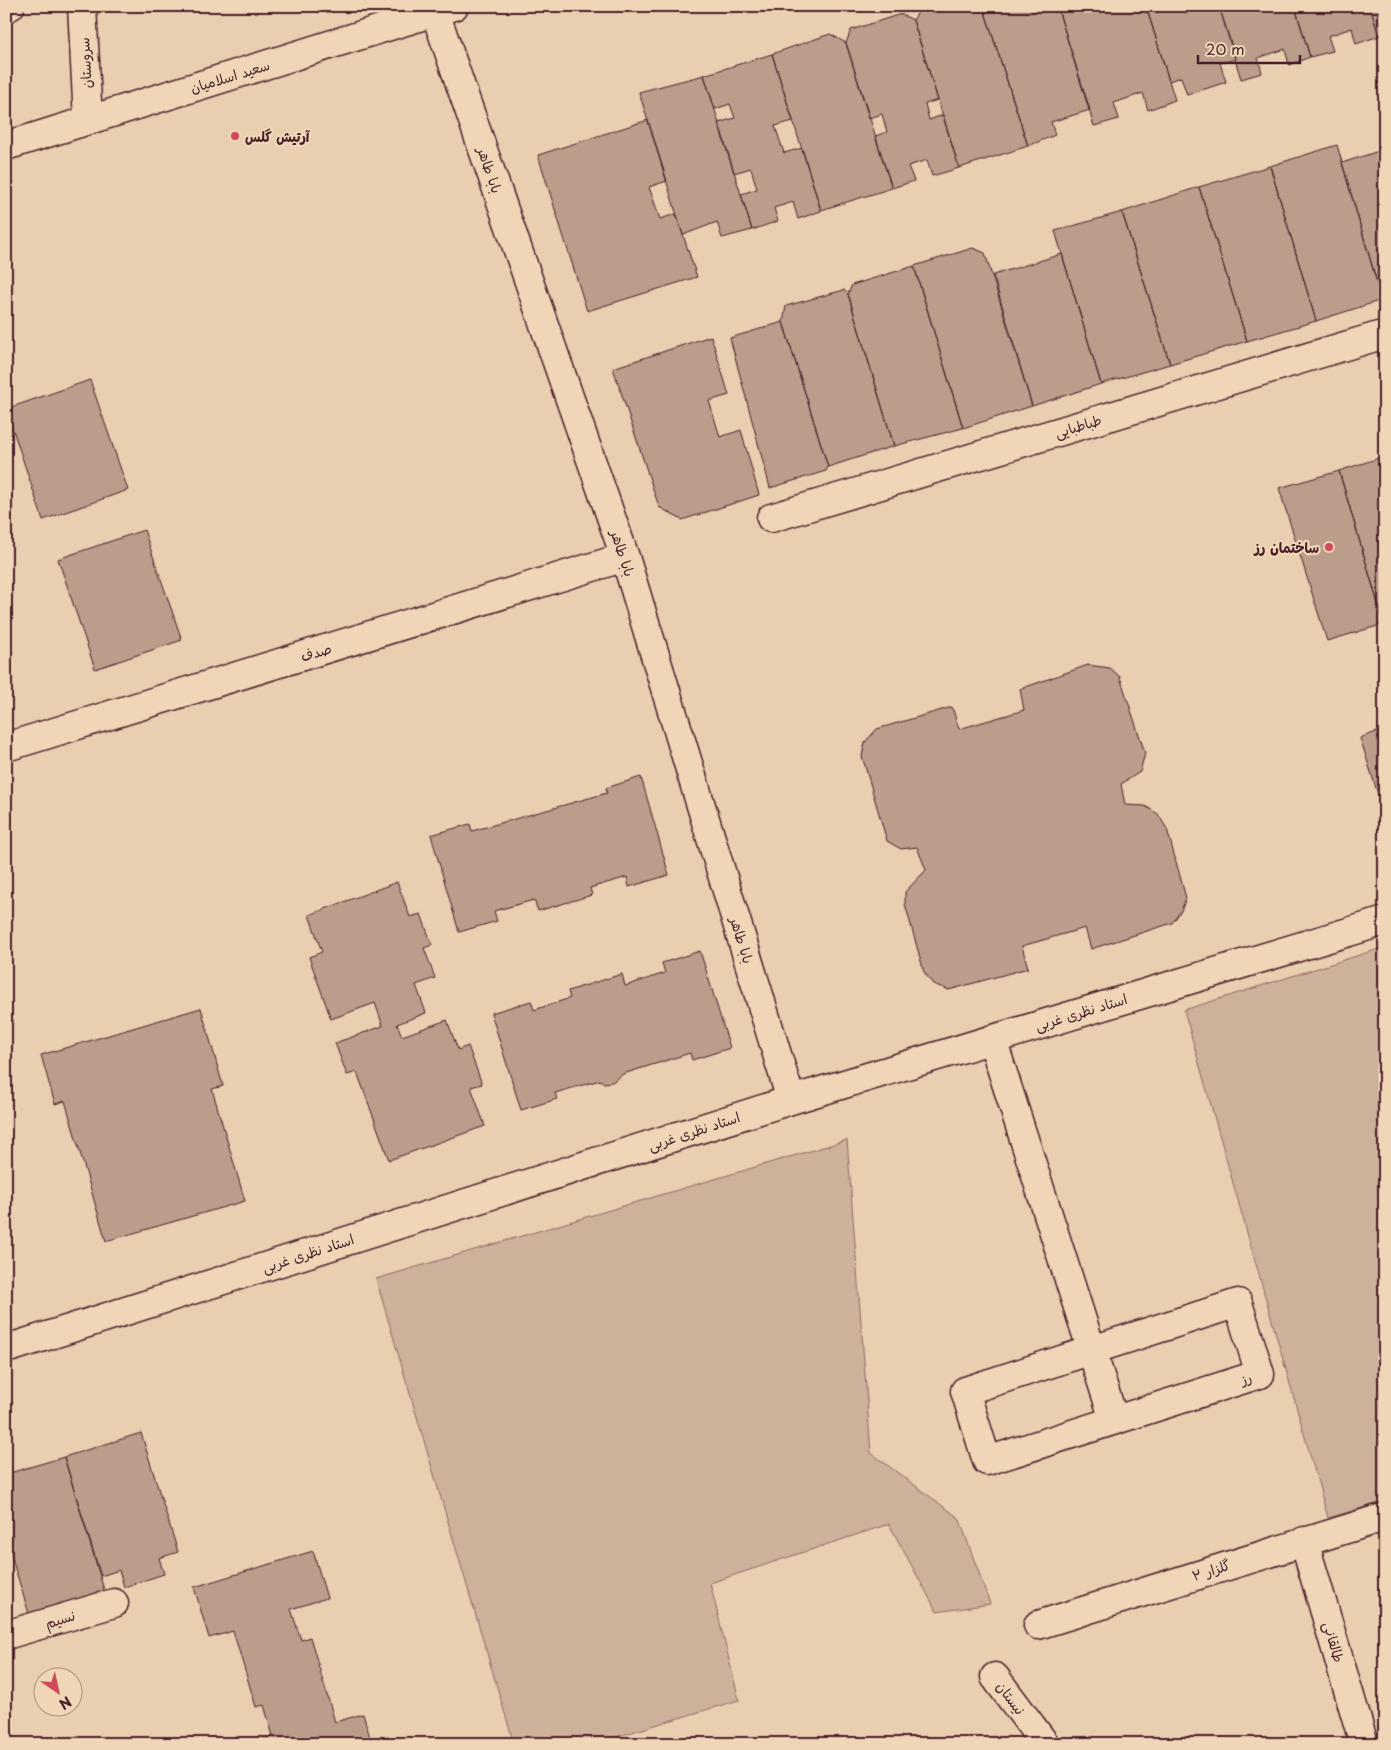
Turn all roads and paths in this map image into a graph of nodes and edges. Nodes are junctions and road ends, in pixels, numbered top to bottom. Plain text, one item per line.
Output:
1 (10, 6) edge
2 (82, 6) edge
3 (6, 8) edge
4 (445, 9) edge
5 (88, 120) junction
6 (6, 146) edge
7 (1385, 334) edge
8 (771, 518) dead end
9 (625, 557) junction
10 (6, 747) edge
11 (1385, 921) edge
12 (992, 1039) junction
13 (791, 1100) junction
14 (6, 1349) edge
15 (1091, 1351) junction
16 (1114, 1420) junction
17 (1385, 1517) edge
18 (1304, 1541) junction
19 (114, 1603) dead end
20 (1038, 1625) dead end
21 (6, 1635) edge
22 (994, 1677) dead end
23 (1045, 1744) edge
24 (1364, 1744) edge

1 - 3 street
2 - 5 street, سروستان
4 - 5 street, سعید اسلامیان
4 - 9 street, بابا طاهر
5 - 6 street, سعید اسلامیان
7 - 8 street, طباطبایی
9 - 10 street, صدف
9 - 13 street, بابا طاهر
11 - 12 street, استاد نظری غربی
12 - 13 street, استاد نظری غربی
12 - 15 street
13 - 14 street, استاد نظری غربی
15 - 16 street
15 - 16 street, رز
15 - 16 street, رز
17 - 18 street, گلزار ۲
18 - 20 street, گلزار ۲
18 - 24 street, طالقانی
19 - 21 street, نسیم
22 - 23 street, نیستان

